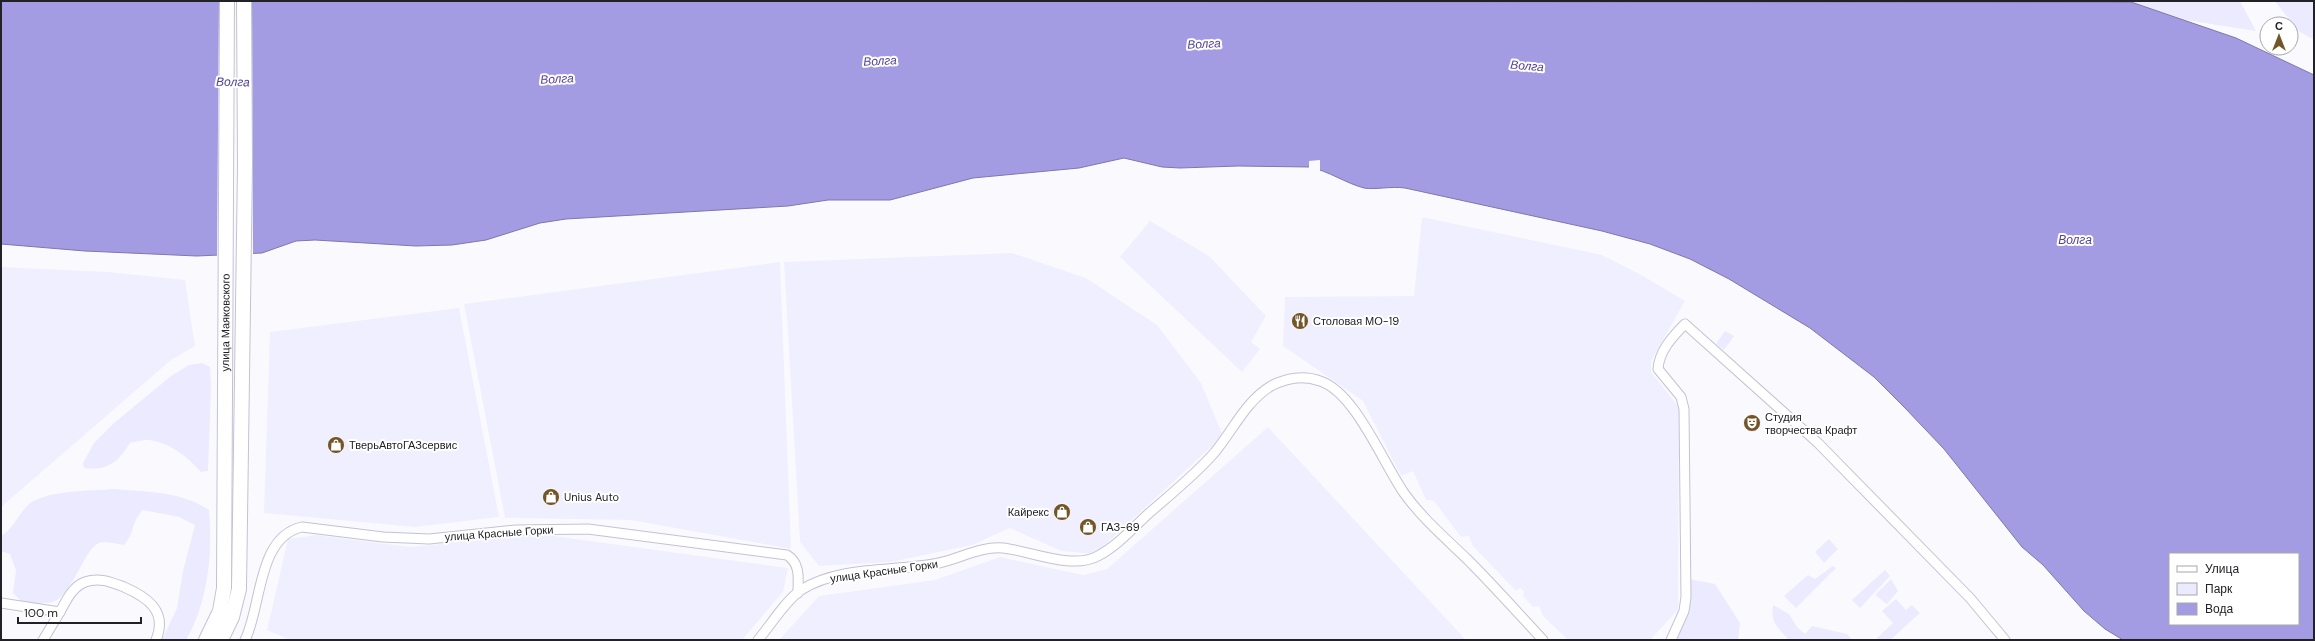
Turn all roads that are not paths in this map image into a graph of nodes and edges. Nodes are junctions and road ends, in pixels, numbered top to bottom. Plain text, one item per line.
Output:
1 (227, 1) edge
2 (244, 1) edge
3 (798, 593) junction
4 (1, 603) edge
5 (60, 612) junction
6 (43, 640) edge
7 (156, 640) edge
8 (206, 640) edge
9 (221, 640) edge
10 (245, 640) edge
11 (758, 640) edge
12 (1543, 640) edge
13 (1670, 640) edge
14 (2005, 640) edge

1 - 8 main road, улица Маяковского
2 - 9 main road, улица Маяковского
3 - 10 street, улица Красные Горки
3 - 11 street, улица Красные Горки
3 - 12 street, улица Красные Горки
4 - 5 street
5 - 6 street
5 - 7 street
13 - 14 street

